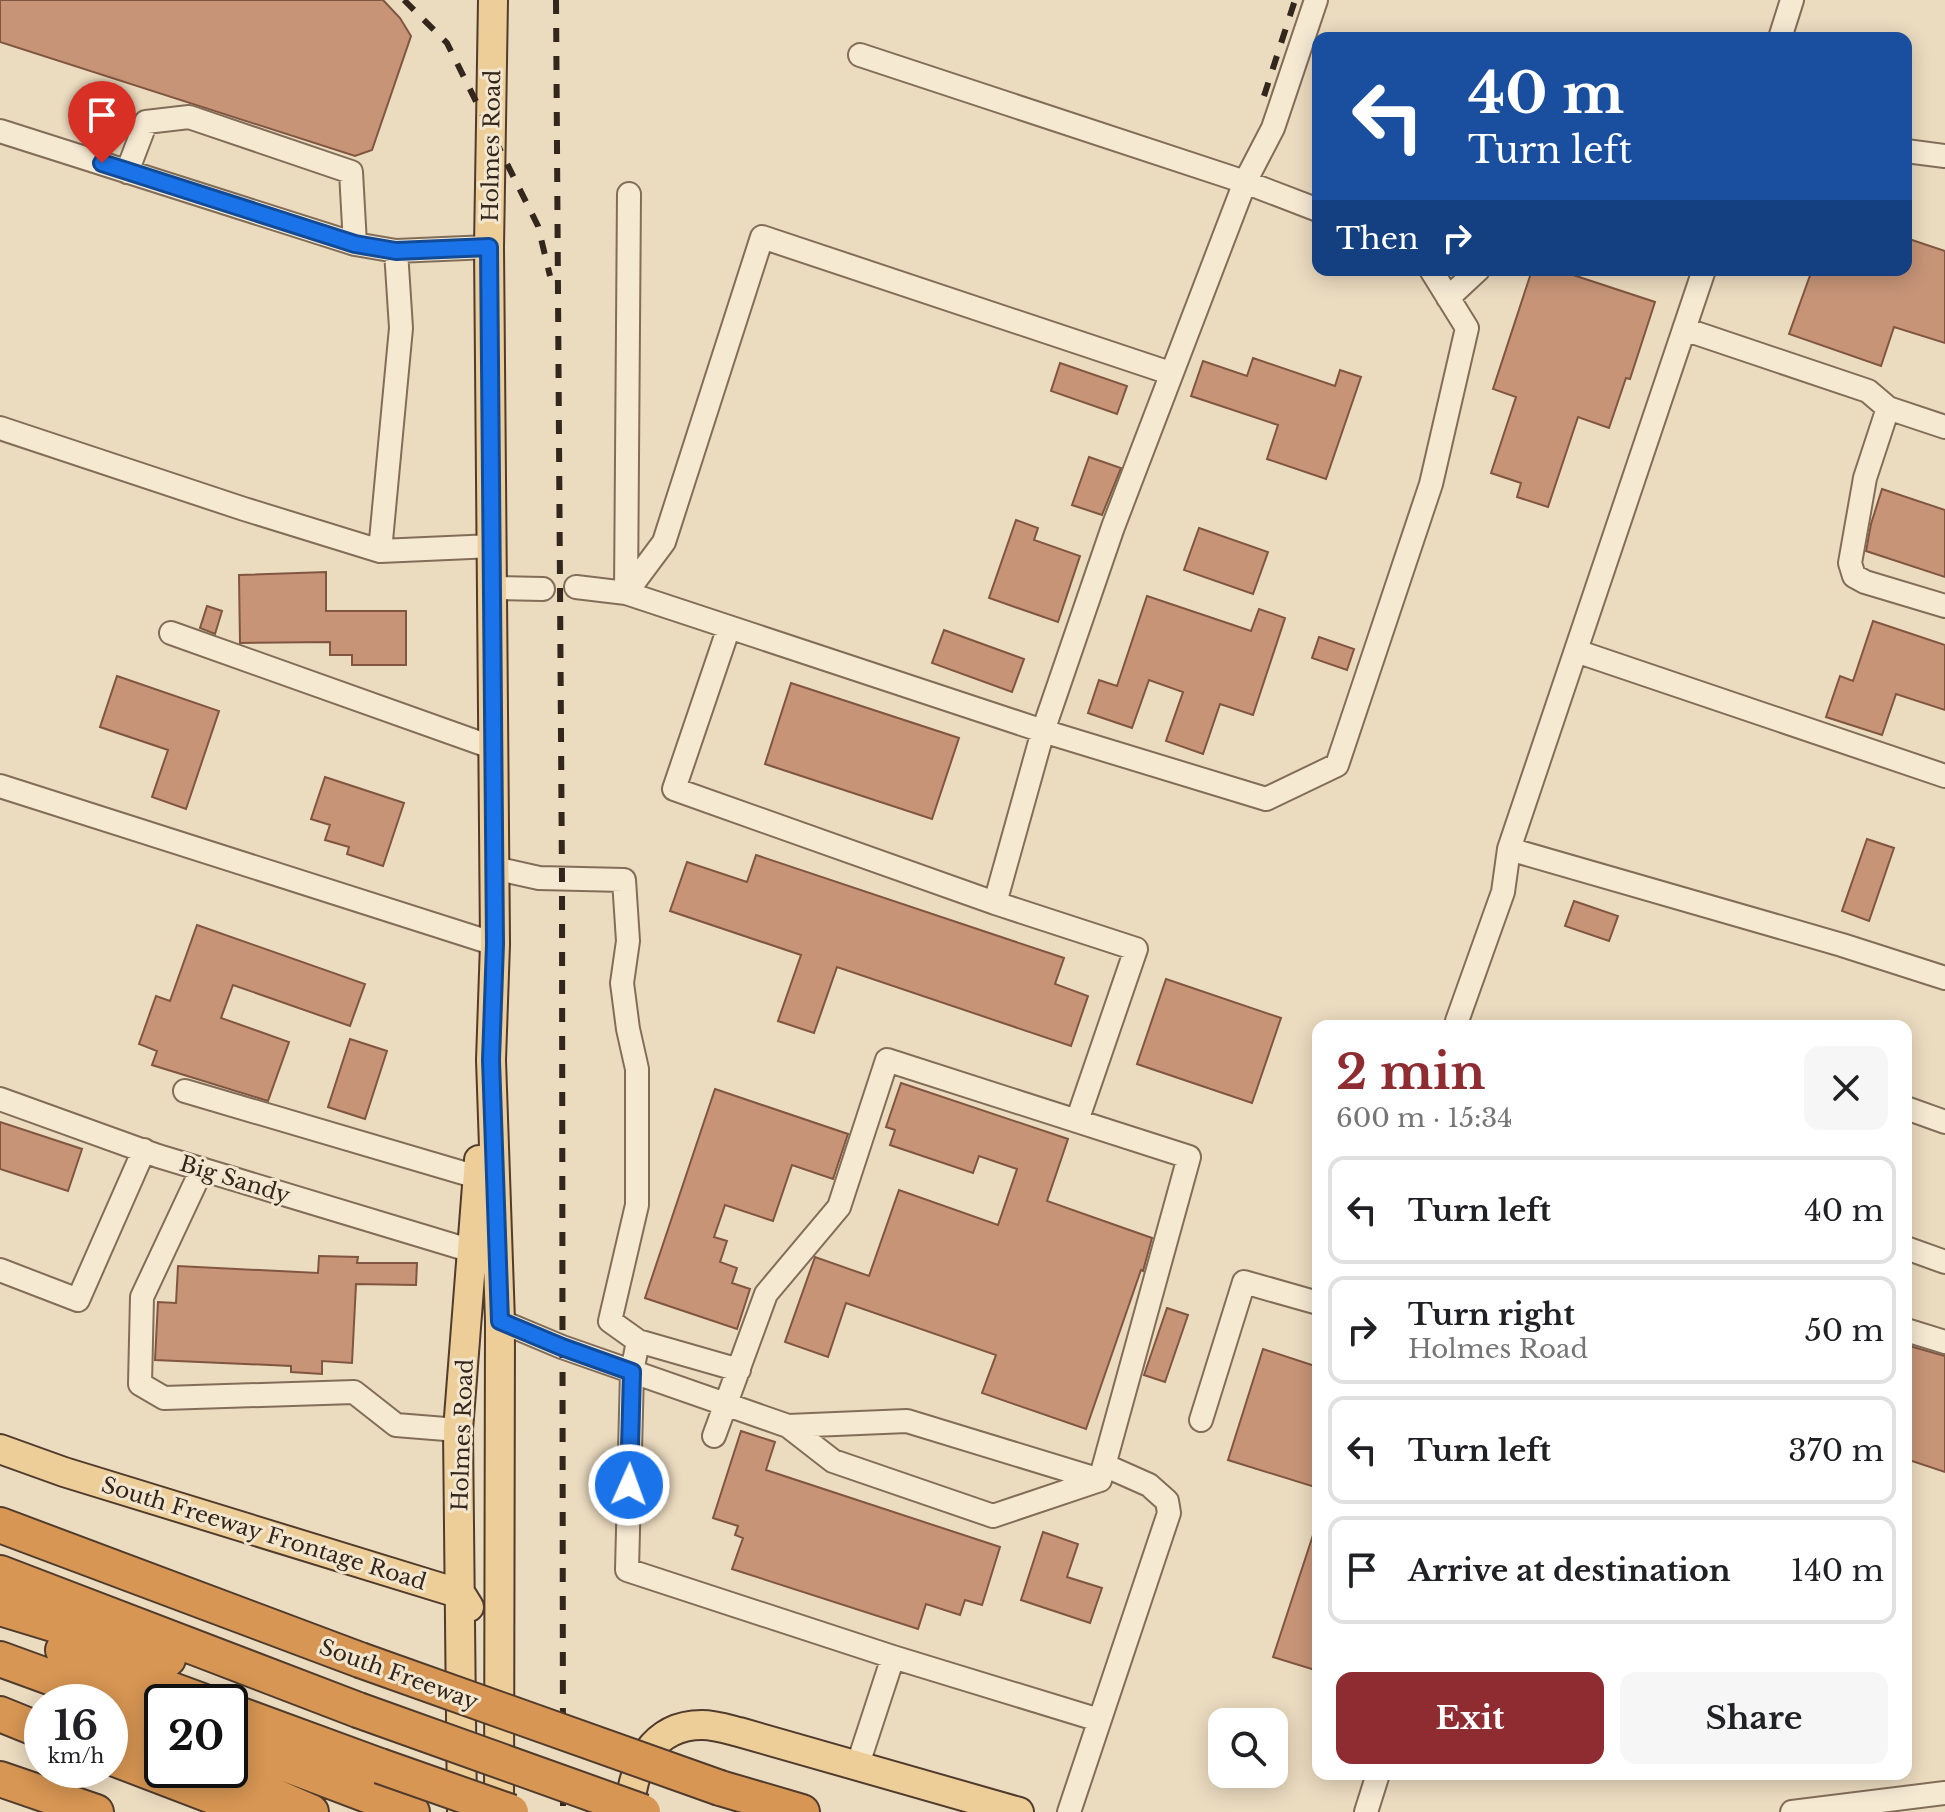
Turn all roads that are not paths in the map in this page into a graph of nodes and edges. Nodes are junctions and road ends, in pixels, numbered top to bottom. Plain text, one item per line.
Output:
1 (493, 0) edge
2 (1316, 0) edge
3 (1792, 0) edge
4 (1782, 32) edge
5 (860, 55) dead end
6 (0, 131) edge
7 (1912, 152) edge
8 (1945, 156) edge
9 (127, 172) junction
10 (1245, 182) junction
11 (629, 194) dead end
12 (1312, 208) edge
13 (355, 244) junction
14 (489, 247) junction
15 (396, 251) junction
16 (1435, 276) edge
17 (1472, 276) edge
18 (1702, 276) edge
19 (1448, 298) junction
20 (1684, 329) junction
21 (1170, 373) junction
22 (1888, 408) junction
23 (1945, 427) edge
24 (0, 428) edge
25 (493, 546) junction
26 (380, 551) junction
27 (576, 587) dead end
28 (493, 588) junction
29 (543, 589) dead end
30 (626, 593) junction
31 (1945, 606) edge
32 (729, 627) junction
33 (171, 633) dead end
34 (1576, 651) junction
35 (1043, 731) junction
36 (494, 748) junction
37 (1945, 776) edge
38 (0, 786) edge
39 (1509, 849) junction
40 (494, 868) junction
41 (995, 903) junction
42 (495, 944) junction
43 (1945, 978) edge
44 (1457, 1020) edge
45 (491, 1060) junction
46 (185, 1091) dead end
47 (0, 1099) edge
48 (1912, 1110) edge
49 (1077, 1121) junction
50 (1945, 1122) edge
51 (144, 1150) junction
52 (202, 1169) junction
53 (477, 1177) junction
54 (1912, 1250) edge
55 (472, 1251) junction
56 (1945, 1262) edge
57 (0, 1270) edge
58 (1312, 1301) edge
59 (500, 1321) junction
60 (1912, 1332) edge
61 (638, 1341) junction
62 (1945, 1342) edge
63 (739, 1370) junction
64 (632, 1372) junction
65 (726, 1404) junction
66 (1201, 1420) dead end
67 (788, 1426) junction
68 (458, 1430) junction
69 (714, 1436) dead end
70 (0, 1449) edge
71 (1102, 1472) junction
72 (0, 1525) edge
73 (0, 1573) edge
74 (461, 1594) junction
75 (0, 1608) edge
76 (0, 1627) edge
77 (498, 1653) junction
78 (893, 1657) junction
79 (0, 1659) edge
80 (0, 1680) edge
81 (156, 1684) edge
82 (24, 1690) edge
83 (358, 1710) junction
84 (144, 1711) edge
85 (0, 1714) edge
86 (248, 1718) edge
87 (1099, 1720) junction
88 (24, 1724) edge
89 (248, 1750) edge
90 (128, 1764) edge
91 (857, 1767) junction
92 (0, 1779) edge
93 (1376, 1780) edge
94 (248, 1785) edge
95 (1945, 1793) edge
96 (396, 1806) edge
97 (96, 1812) edge
98 (254, 1812) edge
99 (311, 1812) edge
100 (462, 1812) edge
101 (499, 1812) edge
102 (511, 1812) edge
103 (630, 1812) edge
104 (643, 1812) edge
105 (802, 1812) edge
106 (1019, 1812) edge
107 (1069, 1812) edge
108 (1366, 1812) edge
109 (1792, 1812) edge

1 - 14 main road, Holmes Road
2 - 10 street
3 - 4 street
5 - 10 street
6 - 9 street
7 - 8 street
9 - 13 street
9 - 13 street
10 - 12 street
10 - 21 street
11 - 30 street
13 - 15 street
14 - 15 street
14 - 25 main road, Holmes Road
15 - 26 street
16 - 19 street
17 - 19 street
18 - 20 street
19 - 35 street
20 - 22 street
20 - 34 street
21 - 30 street
21 - 35 street
22 - 23 street
22 - 31 street
24 - 26 street
25 - 26 street
25 - 28 main road, Holmes Road
27 - 30 street
28 - 29 street
28 - 36 main road, Holmes Road
30 - 32 street
32 - 35 street
32 - 41 street
33 - 36 street
34 - 37 street
34 - 39 street
35 - 41 street
36 - 40 main road, Holmes Road
38 - 42 street
39 - 43 street
39 - 44 street
40 - 42 main road, Holmes Road
40 - 61 street
41 - 49 street
42 - 45 main road, Holmes Road
45 - 53 main road, Holmes Road
45 - 59 main road, Holmes Road
46 - 53 street
47 - 51 street, Big Sandy
48 - 50 street
49 - 63 street
49 - 71 street
51 - 52 street, Big Sandy
51 - 57 street
52 - 55 street, Big Sandy
52 - 68 street
53 - 55 main road, Holmes Road
54 - 56 street
55 - 68 main road, Holmes Road
58 - 66 street
59 - 64 street
59 - 77 main road, Holmes Road
60 - 62 street
61 - 63 street
61 - 64 street
63 - 65 street
64 - 65 street
64 - 78 street
65 - 67 street
65 - 69 street
67 - 71 street
67 - 71 street
68 - 74 main road, Holmes Road
70 - 74 main road, South Freeway Frontage Road
71 - 87 street
72 - 105 highway, South Freeway, bridge
73 - 83 highway
74 - 77 main road
74 - 100 main road, Holmes Road
75 - 83 highway
76 - 81 highway
77 - 101 main road, Holmes Road
78 - 87 street
78 - 91 street
79 - 84 highway
80 - 82 highway
83 - 104 highway, bridge
85 - 88 highway
86 - 102 highway, bridge
87 - 107 street
89 - 96 highway
90 - 98 highway
91 - 103 main road
91 - 106 main road
92 - 97 highway
93 - 108 street
94 - 99 highway
95 - 109 street

